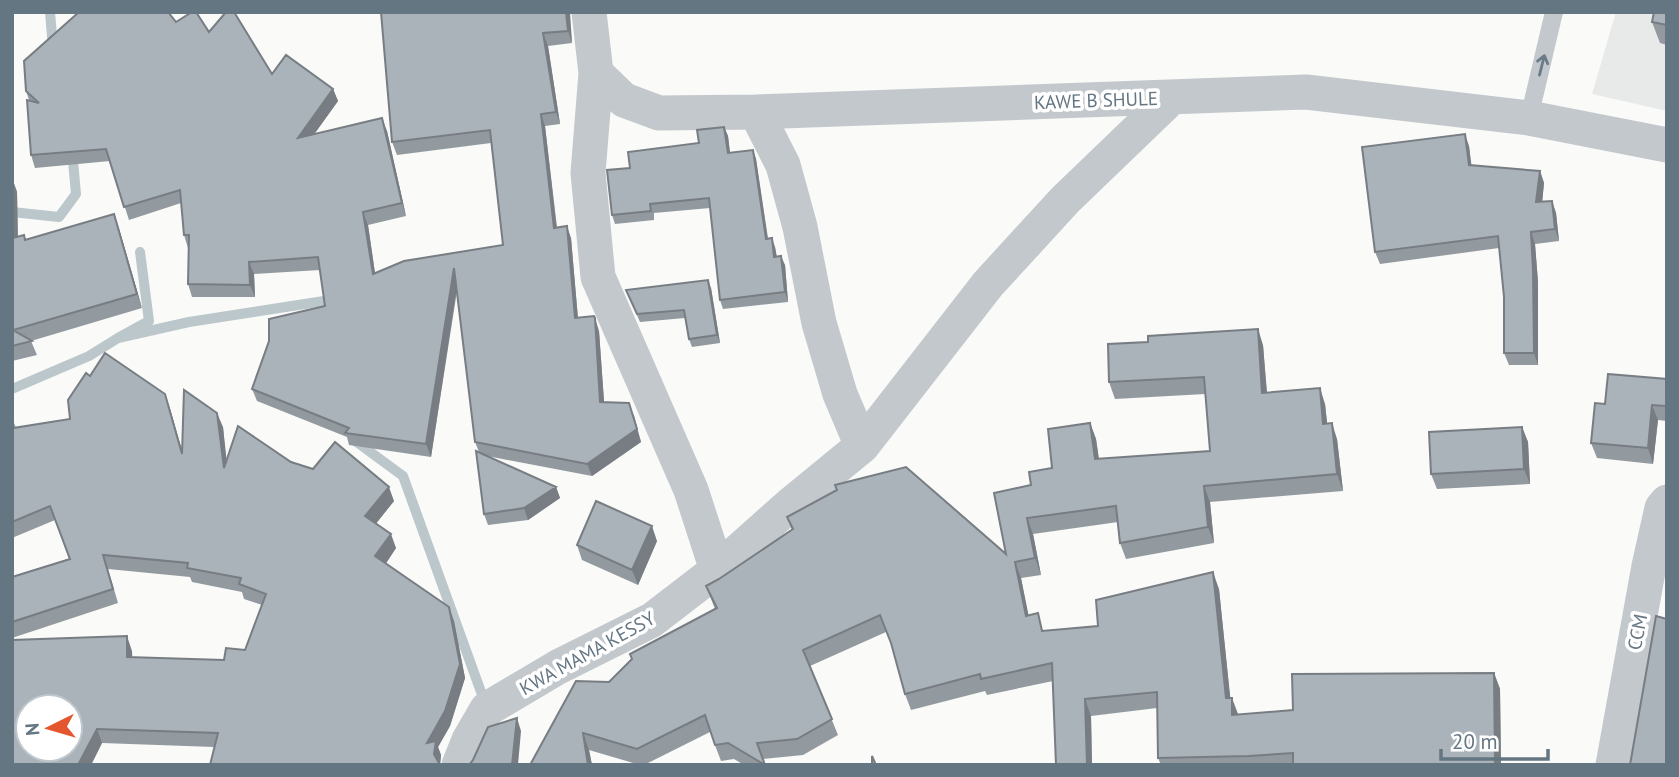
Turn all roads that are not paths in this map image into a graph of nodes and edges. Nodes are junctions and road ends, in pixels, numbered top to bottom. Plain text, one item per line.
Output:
1 (589, 12) edge
2 (1554, 12) edge
3 (596, 73) junction
4 (1171, 97) junction
5 (757, 113) junction
6 (1529, 118) junction
7 (1667, 145) edge
8 (862, 446) junction
9 (1667, 502) edge
10 (717, 570) junction
11 (459, 765) edge
12 (1613, 765) edge

1 - 3 street
6 -> 2 lane
3 - 5 street, KAWE B SHULE
3 - 10 street
4 - 5 street, KAWE B SHULE
4 - 6 street, KAWE B SHULE
4 - 8 street, KWA MAMA KESSY
5 - 8 street
6 - 7 street, KAWE B SHULE
8 - 10 street, KWA MAMA KESSY
9 - 12 street, CCM
10 - 11 street, KWA MAMA KESSY

